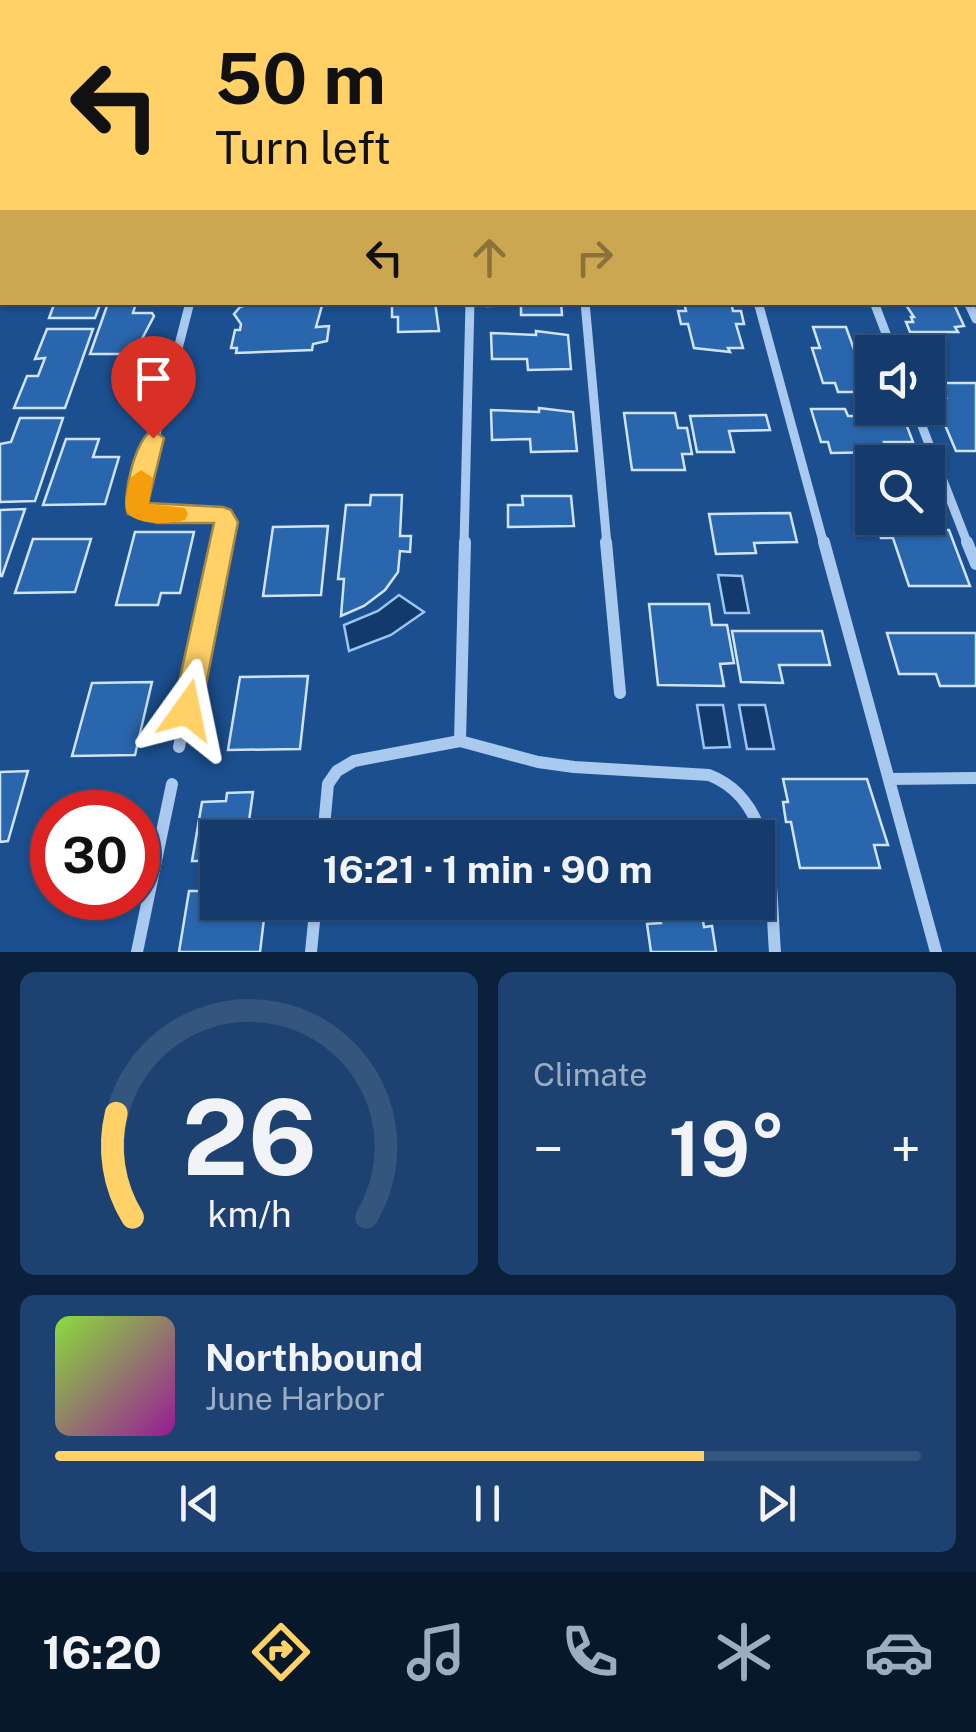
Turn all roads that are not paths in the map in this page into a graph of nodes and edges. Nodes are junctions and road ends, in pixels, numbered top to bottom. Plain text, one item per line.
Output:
1 (189, 305) edge
2 (470, 305) edge
3 (584, 305) edge
4 (759, 305) edge
5 (875, 305) edge
6 (887, 335) edge
7 (922, 425) edge
8 (976, 564) edge
9 (620, 693) dead end
10 (460, 741) junction
11 (179, 747) dead end
12 (889, 778) junction
13 (976, 778) edge
14 (172, 784) dead end
15 (325, 820) edge
16 (314, 920) edge
17 (138, 952) edge
18 (311, 952) edge
19 (775, 952) edge
20 (936, 952) edge

1 - 11 street
2 - 10 street
3 - 9 street
4 - 12 street
5 - 6 street
7 - 8 street
10 - 15 street
10 - 19 street
12 - 13 street
12 - 20 street
14 - 17 street
16 - 18 street

